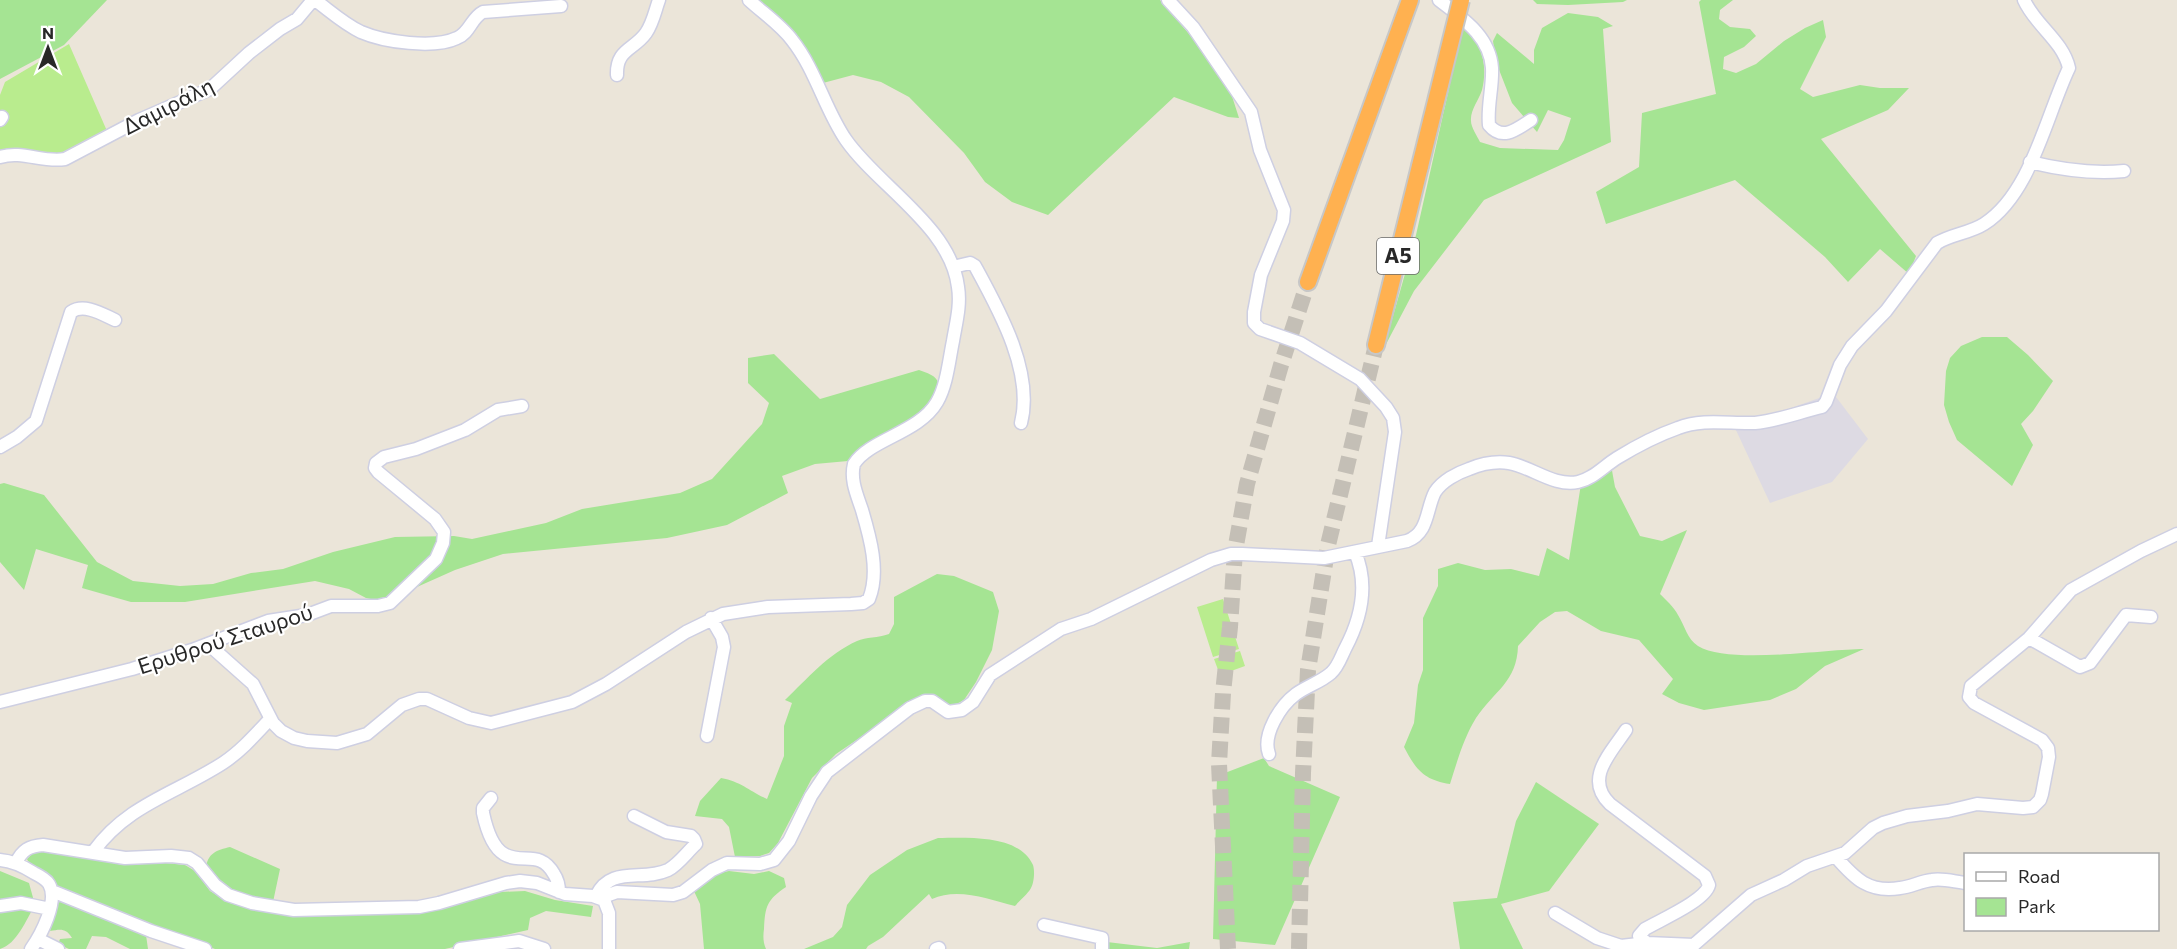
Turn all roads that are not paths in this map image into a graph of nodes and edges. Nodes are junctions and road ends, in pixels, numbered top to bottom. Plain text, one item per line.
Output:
1 (314, 0) edge
2 (659, 0) edge
3 (749, 0) edge
4 (1168, 0) edge
5 (1410, 0) edge
6 (1439, 0) edge
7 (1461, 0) edge
8 (2024, 0) edge
9 (561, 6) dead end
10 (618, 75) dead end
11 (1531, 120) dead end
12 (0, 157) edge
13 (2030, 162) junction
14 (2124, 171) dead end
15 (953, 267) junction
16 (1308, 282) tunnel mouth
17 (115, 320) dead end
18 (1376, 345) tunnel mouth
19 (522, 406) dead end
20 (1021, 423) dead end
21 (0, 447) edge
22 (2177, 534) edge
23 (1378, 546) junction
24 (1355, 552) junction
25 (2151, 617) dead end
26 (711, 618) junction
27 (2029, 638) junction
28 (208, 644) junction
29 (0, 702) edge
30 (270, 719) junction
31 (1626, 730) dead end
32 (707, 736) dead end
33 (1269, 754) dead end
34 (490, 798) dead end
35 (634, 816) dead end
36 (93, 852) junction
37 (1836, 857) junction
38 (0, 860) edge
39 (16, 863) junction
40 (1964, 883) edge
41 (52, 891) junction
42 (559, 892) junction
43 (598, 897) junction
44 (0, 906) edge
45 (50, 909) junction
46 (1555, 912) dead end
47 (1044, 925) dead end
48 (34, 944) edge
49 (1647, 944) junction
50 (1692, 947) edge
51 (58, 949) edge
52 (205, 949) edge
53 (460, 949) edge
54 (544, 949) edge
55 (609, 949) edge
56 (1102, 949) edge

1 - 9 street
1 - 12 street, Δαμιράλη
2 - 10 street
3 - 15 street
4 - 23 street
5 - 16 highway
6 - 11 street
7 - 18 highway, Α5, bridge
8 - 13 street
13 - 14 street
13 - 23 street
15 - 20 street
15 - 26 street
17 - 21 street
19 - 28 street, Ερυθρού Σταυρού
22 - 27 street
23 - 24 street
24 - 33 street
24 - 43 street
25 - 27 street
26 - 30 street
26 - 32 street
27 - 37 street
28 - 29 street, Ερυθρού Σταυρού
28 - 30 street
30 - 36 street
31 - 49 street
34 - 42 street
35 - 43 street
36 - 39 street
36 - 42 street
37 - 40 street
37 - 50 street
38 - 39 street
39 - 41 street
41 - 45 street
41 - 52 street
42 - 43 street
43 - 55 street
44 - 45 street
45 - 48 street
46 - 49 street
47 - 56 street
48 - 51 street
49 - 50 street
53 - 54 street

